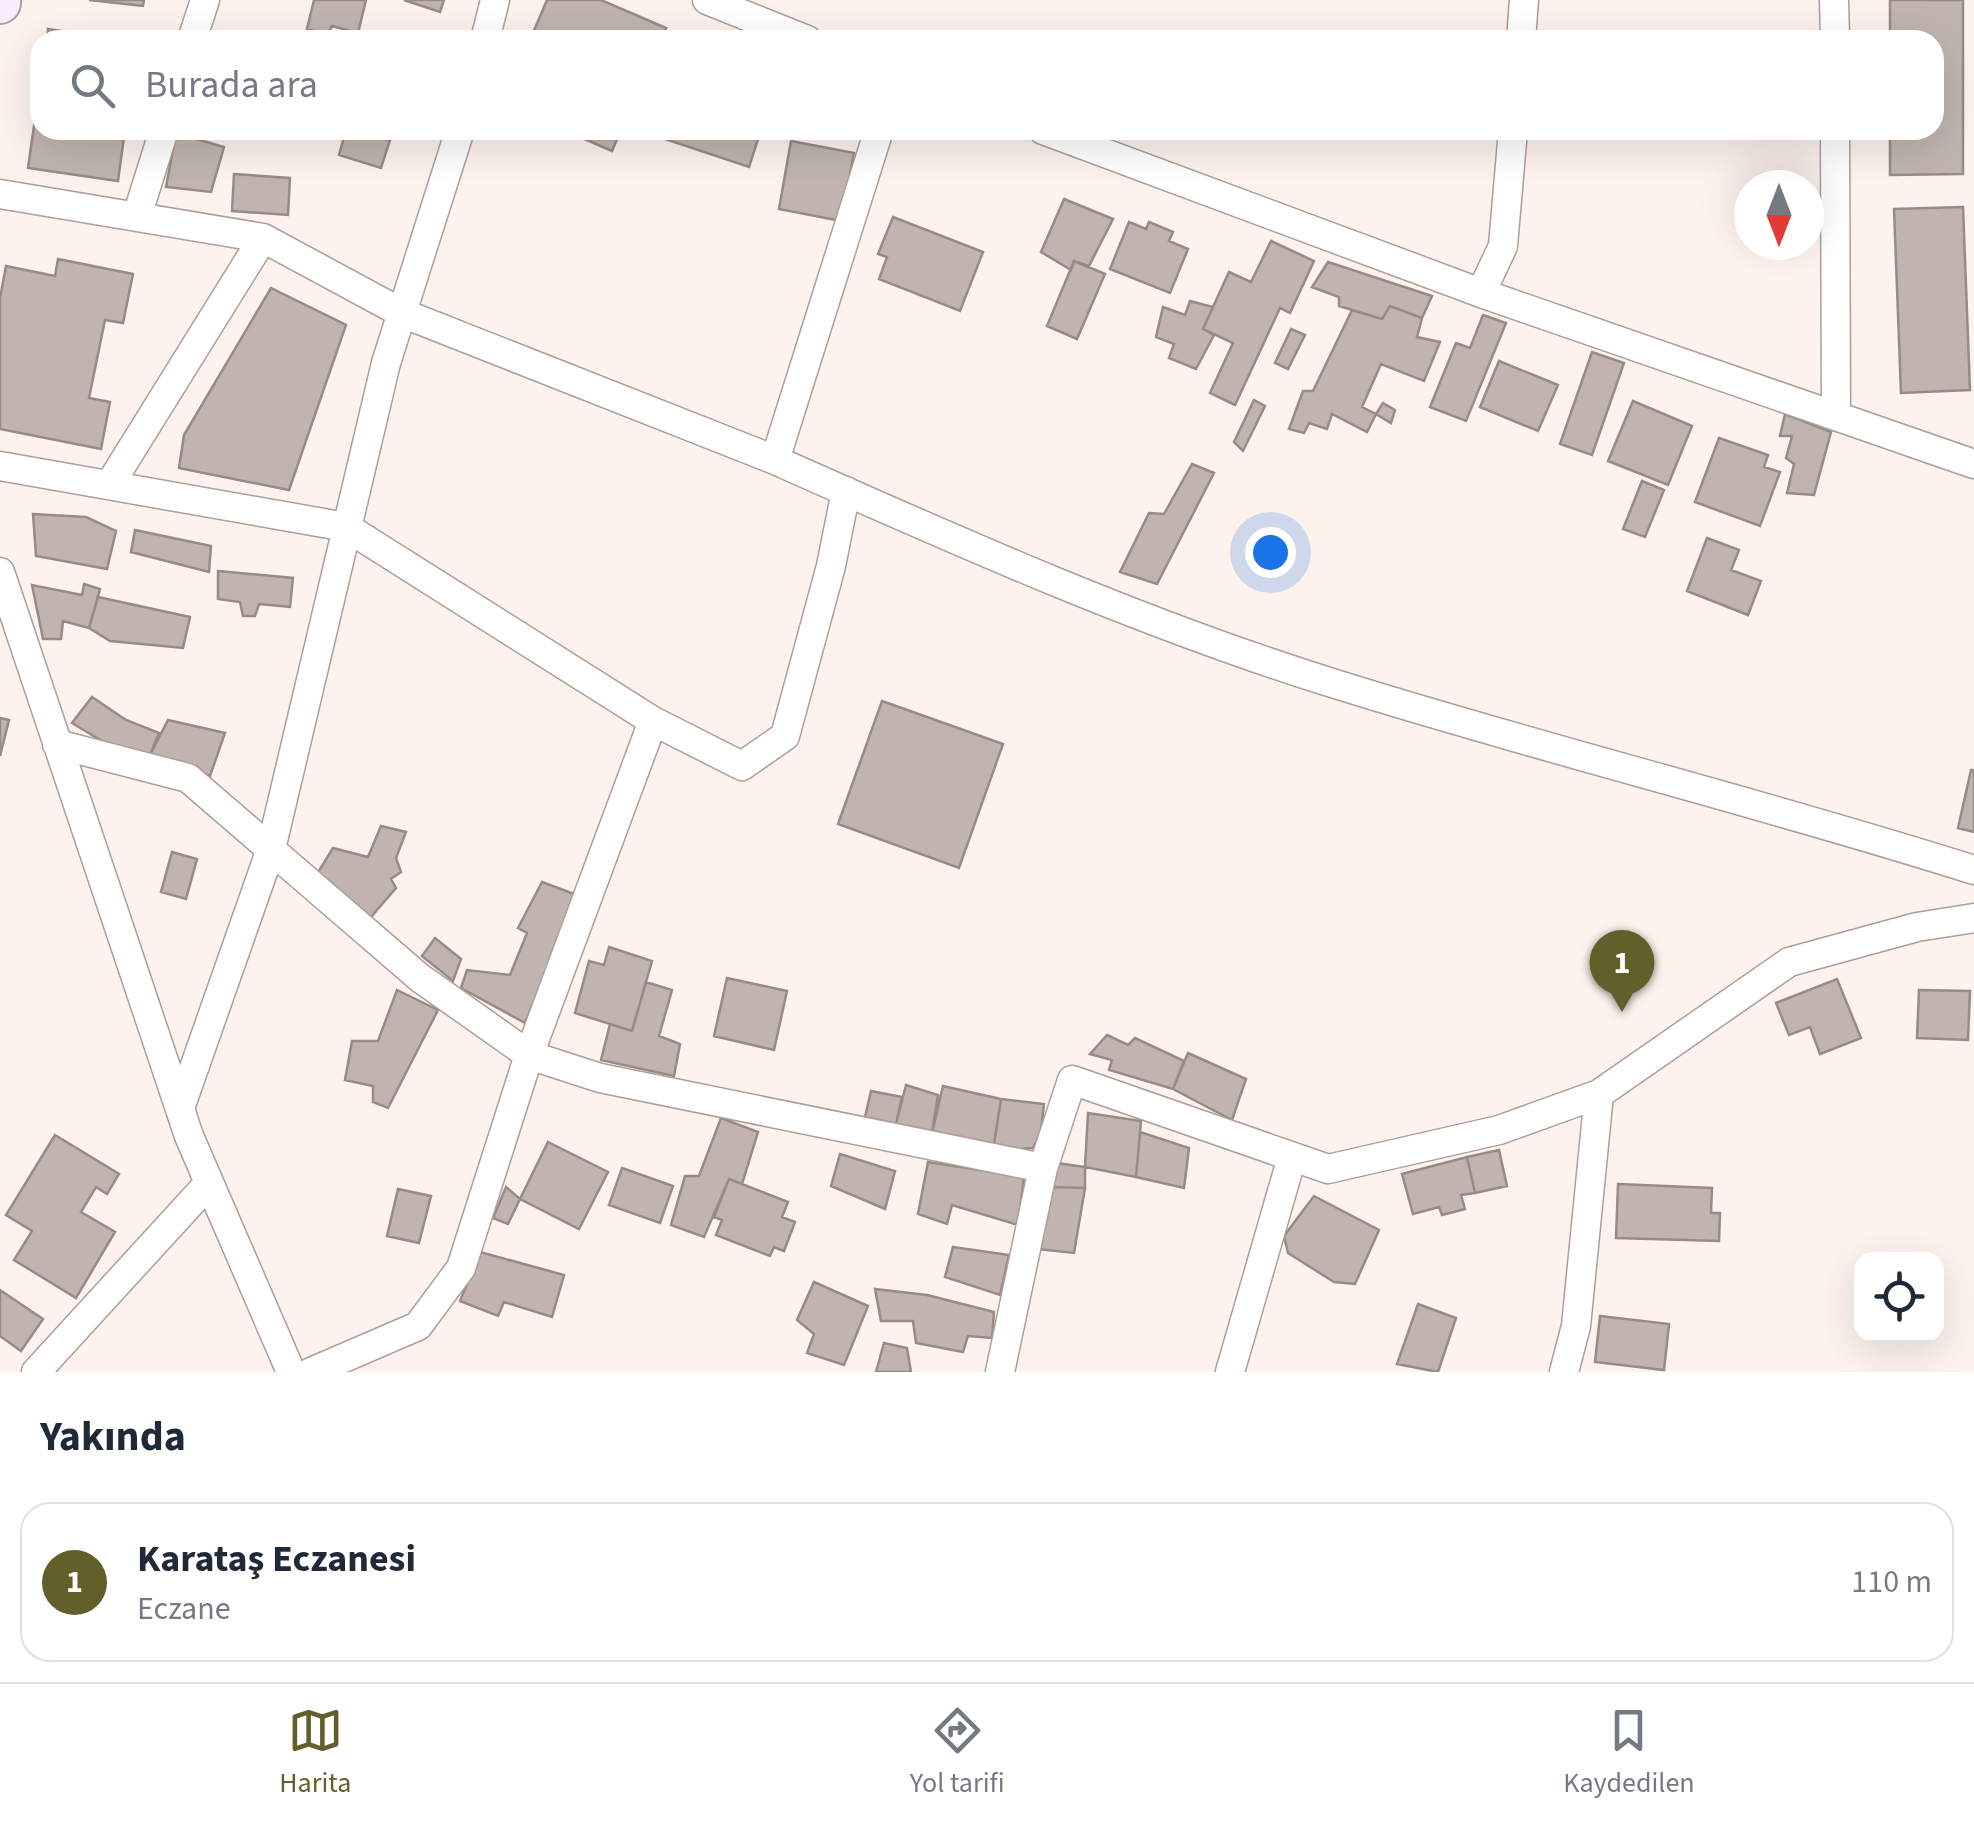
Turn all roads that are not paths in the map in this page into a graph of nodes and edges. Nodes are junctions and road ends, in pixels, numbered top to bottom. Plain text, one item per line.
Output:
1 (205, 0) edge
2 (495, 0) edge
3 (706, 0) edge
4 (1524, 0) edge
5 (1834, 0) edge
6 (195, 30) edge
7 (487, 30) edge
8 (782, 30) edge
9 (1522, 30) edge
10 (1834, 30) edge
11 (161, 140) edge
12 (457, 140) edge
13 (876, 140) edge
14 (1070, 140) edge
15 (1512, 140) edge
16 (1835, 140) edge
17 (0, 194) edge
18 (136, 216) junction
19 (262, 238) junction
20 (1481, 293) junction
21 (402, 313) junction
22 (1836, 414) junction
23 (775, 460) junction
24 (1974, 464) edge
25 (0, 466) edge
26 (110, 484) junction
27 (846, 491) junction
28 (346, 527) junction
29 (0, 572) edge
30 (653, 721) junction
31 (57, 744) junction
32 (271, 849) junction
33 (1974, 870) edge
34 (1974, 918) edge
35 (529, 1055) junction
36 (1599, 1094) junction
37 (180, 1108) junction
38 (1292, 1156) junction
39 (1043, 1168) junction
40 (210, 1183) junction
41 (36, 1372) edge
42 (290, 1372) edge
43 (311, 1372) edge
44 (1000, 1372) edge
45 (1230, 1372) edge
46 (1564, 1372) edge

1 - 6 street
2 - 7 street
3 - 8 street
4 - 9 street
5 - 10 street
11 - 18 street
12 - 21 street
13 - 23 street
14 - 20 street
15 - 20 street
16 - 22 street
17 - 18 street
18 - 19 street
19 - 21 street
19 - 26 street
20 - 22 street
21 - 23 street
21 - 28 street
22 - 24 street
23 - 27 street
25 - 26 street
26 - 28 street
27 - 30 street
27 - 33 street
28 - 30 street
28 - 32 street
29 - 31 street
30 - 35 street
31 - 32 street
31 - 37 street
32 - 35 street
32 - 37 street
34 - 36 street
35 - 39 street
35 - 43 street
36 - 38 street
36 - 46 street
37 - 40 street
38 - 39 street
38 - 45 street
39 - 44 street
40 - 41 street
40 - 42 street

